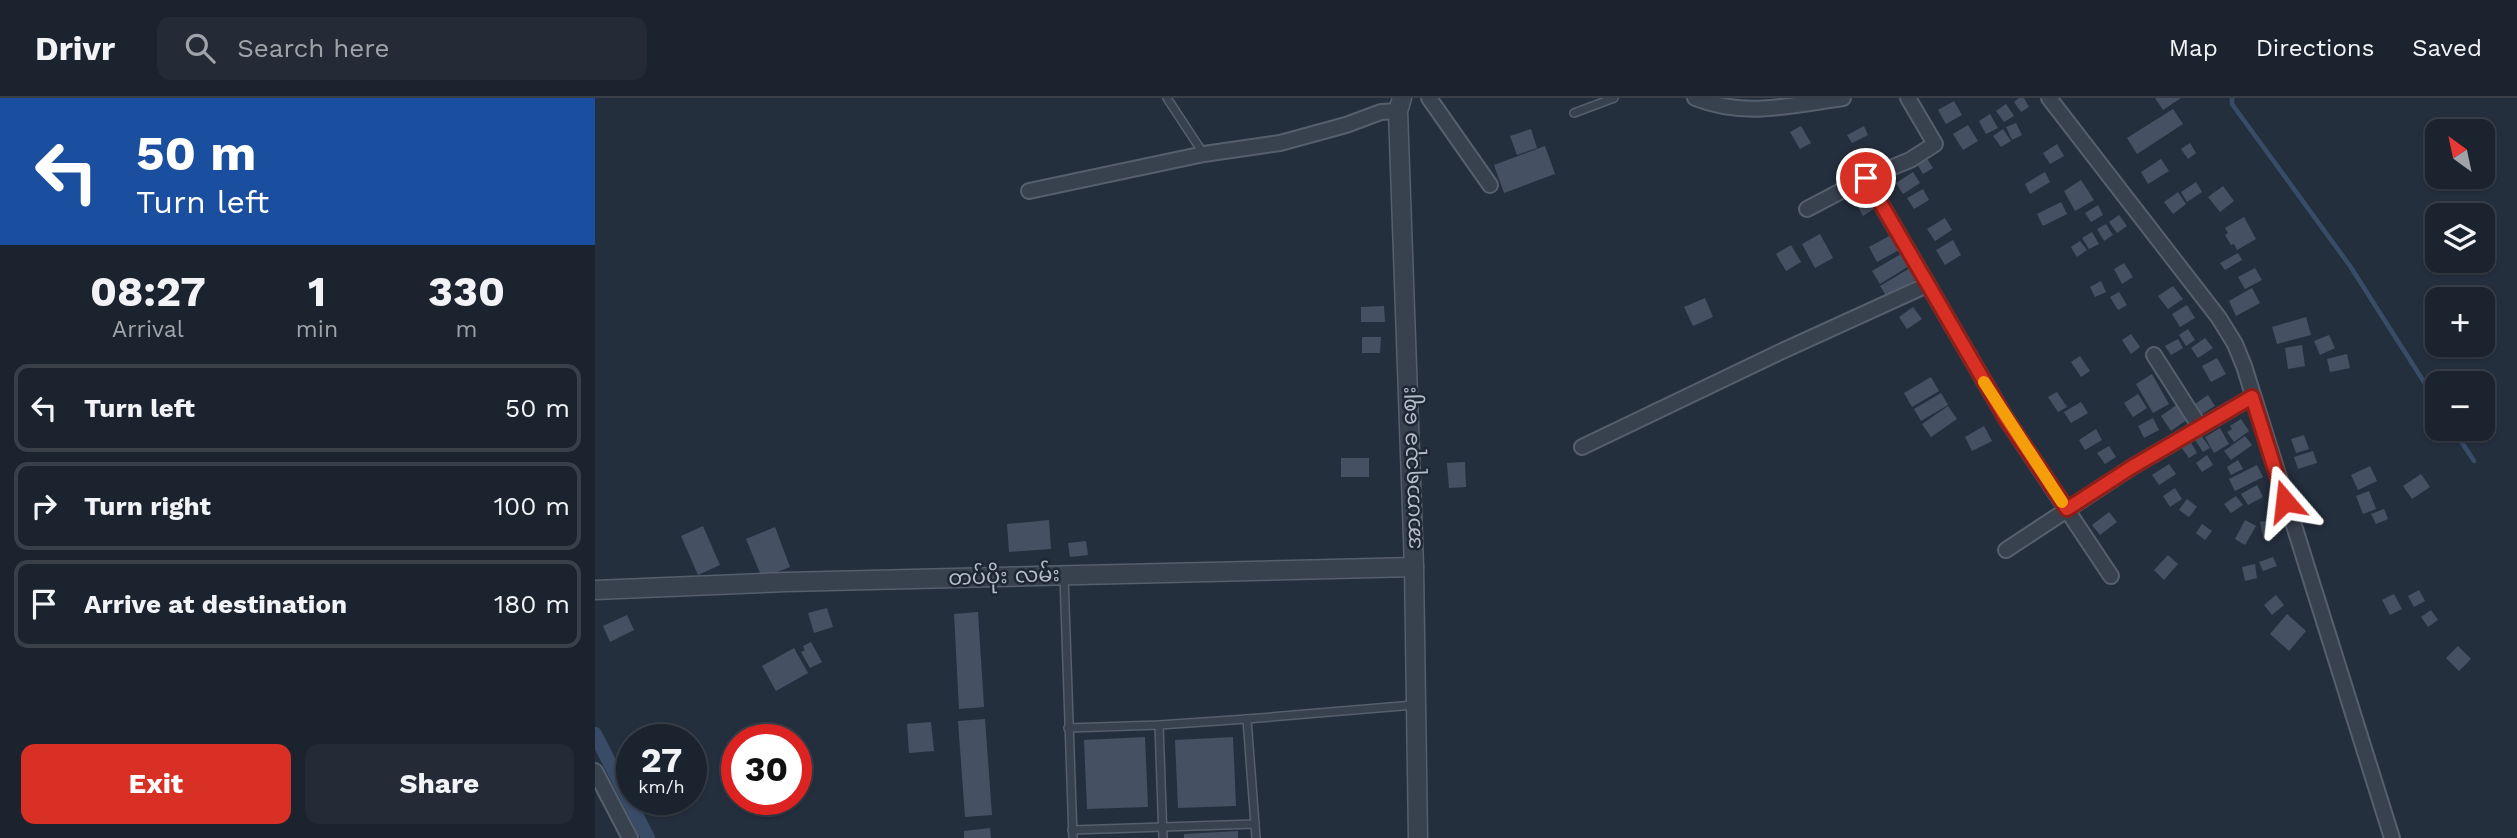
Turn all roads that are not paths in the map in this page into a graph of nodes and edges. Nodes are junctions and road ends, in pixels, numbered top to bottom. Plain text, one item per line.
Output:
1 (1167, 98) edge
2 (1429, 98) edge
3 (1614, 98) edge
4 (1695, 98) edge
5 (1843, 98) edge
6 (1908, 98) edge
7 (2049, 98) edge
8 (1402, 102) edge
9 (1574, 113) dead end
10 (1204, 154) junction
11 (1866, 178) junction
12 (1490, 186) dead end
13 (1029, 191) dead end
14 (1807, 209) dead end
15 (1927, 285) junction
16 (2154, 355) dead end
17 (2252, 397) junction
18 (2200, 428) junction
19 (1581, 447) dead end
20 (2067, 509) junction
21 (2006, 550) dead end
22 (1414, 567) junction
23 (1064, 575) junction
24 (2111, 576) dead end
25 (595, 590) edge
26 (1415, 705) junction
27 (1247, 719) junction
28 (1159, 725) junction
29 (1068, 728) junction
30 (595, 771) edge
31 (1255, 824) junction
32 (1163, 827) junction
33 (1072, 834) edge
34 (630, 838) edge
35 (1163, 838) edge
36 (1256, 838) edge
37 (1419, 838) edge
38 (2392, 838) edge

1 - 10 lane
2 - 12 street
3 - 9 lane
4 - 5 street
6 - 11 street
7 - 17 street
8 - 10 street
8 - 22 street, အာဟာရသုခ ဈေး
10 - 13 street
11 - 14 street
11 - 15 street
15 - 19 street
15 - 20 street
16 - 18 street
17 - 18 street
17 - 38 street
18 - 20 street
20 - 21 street
20 - 24 street
22 - 23 street, တပ်ပိုး လမ်း
22 - 26 street, အာဟာရသုခ ဈေး
23 - 25 street, တပ်ပိုး လမ်း
23 - 29 lane
26 - 27 lane
26 - 37 street, အာဟာရသုခ ဈေး
27 - 28 lane
27 - 31 lane
28 - 29 lane
28 - 32 lane
29 - 33 lane
30 - 34 street
31 - 32 lane
31 - 36 lane
32 - 33 lane
32 - 35 lane

